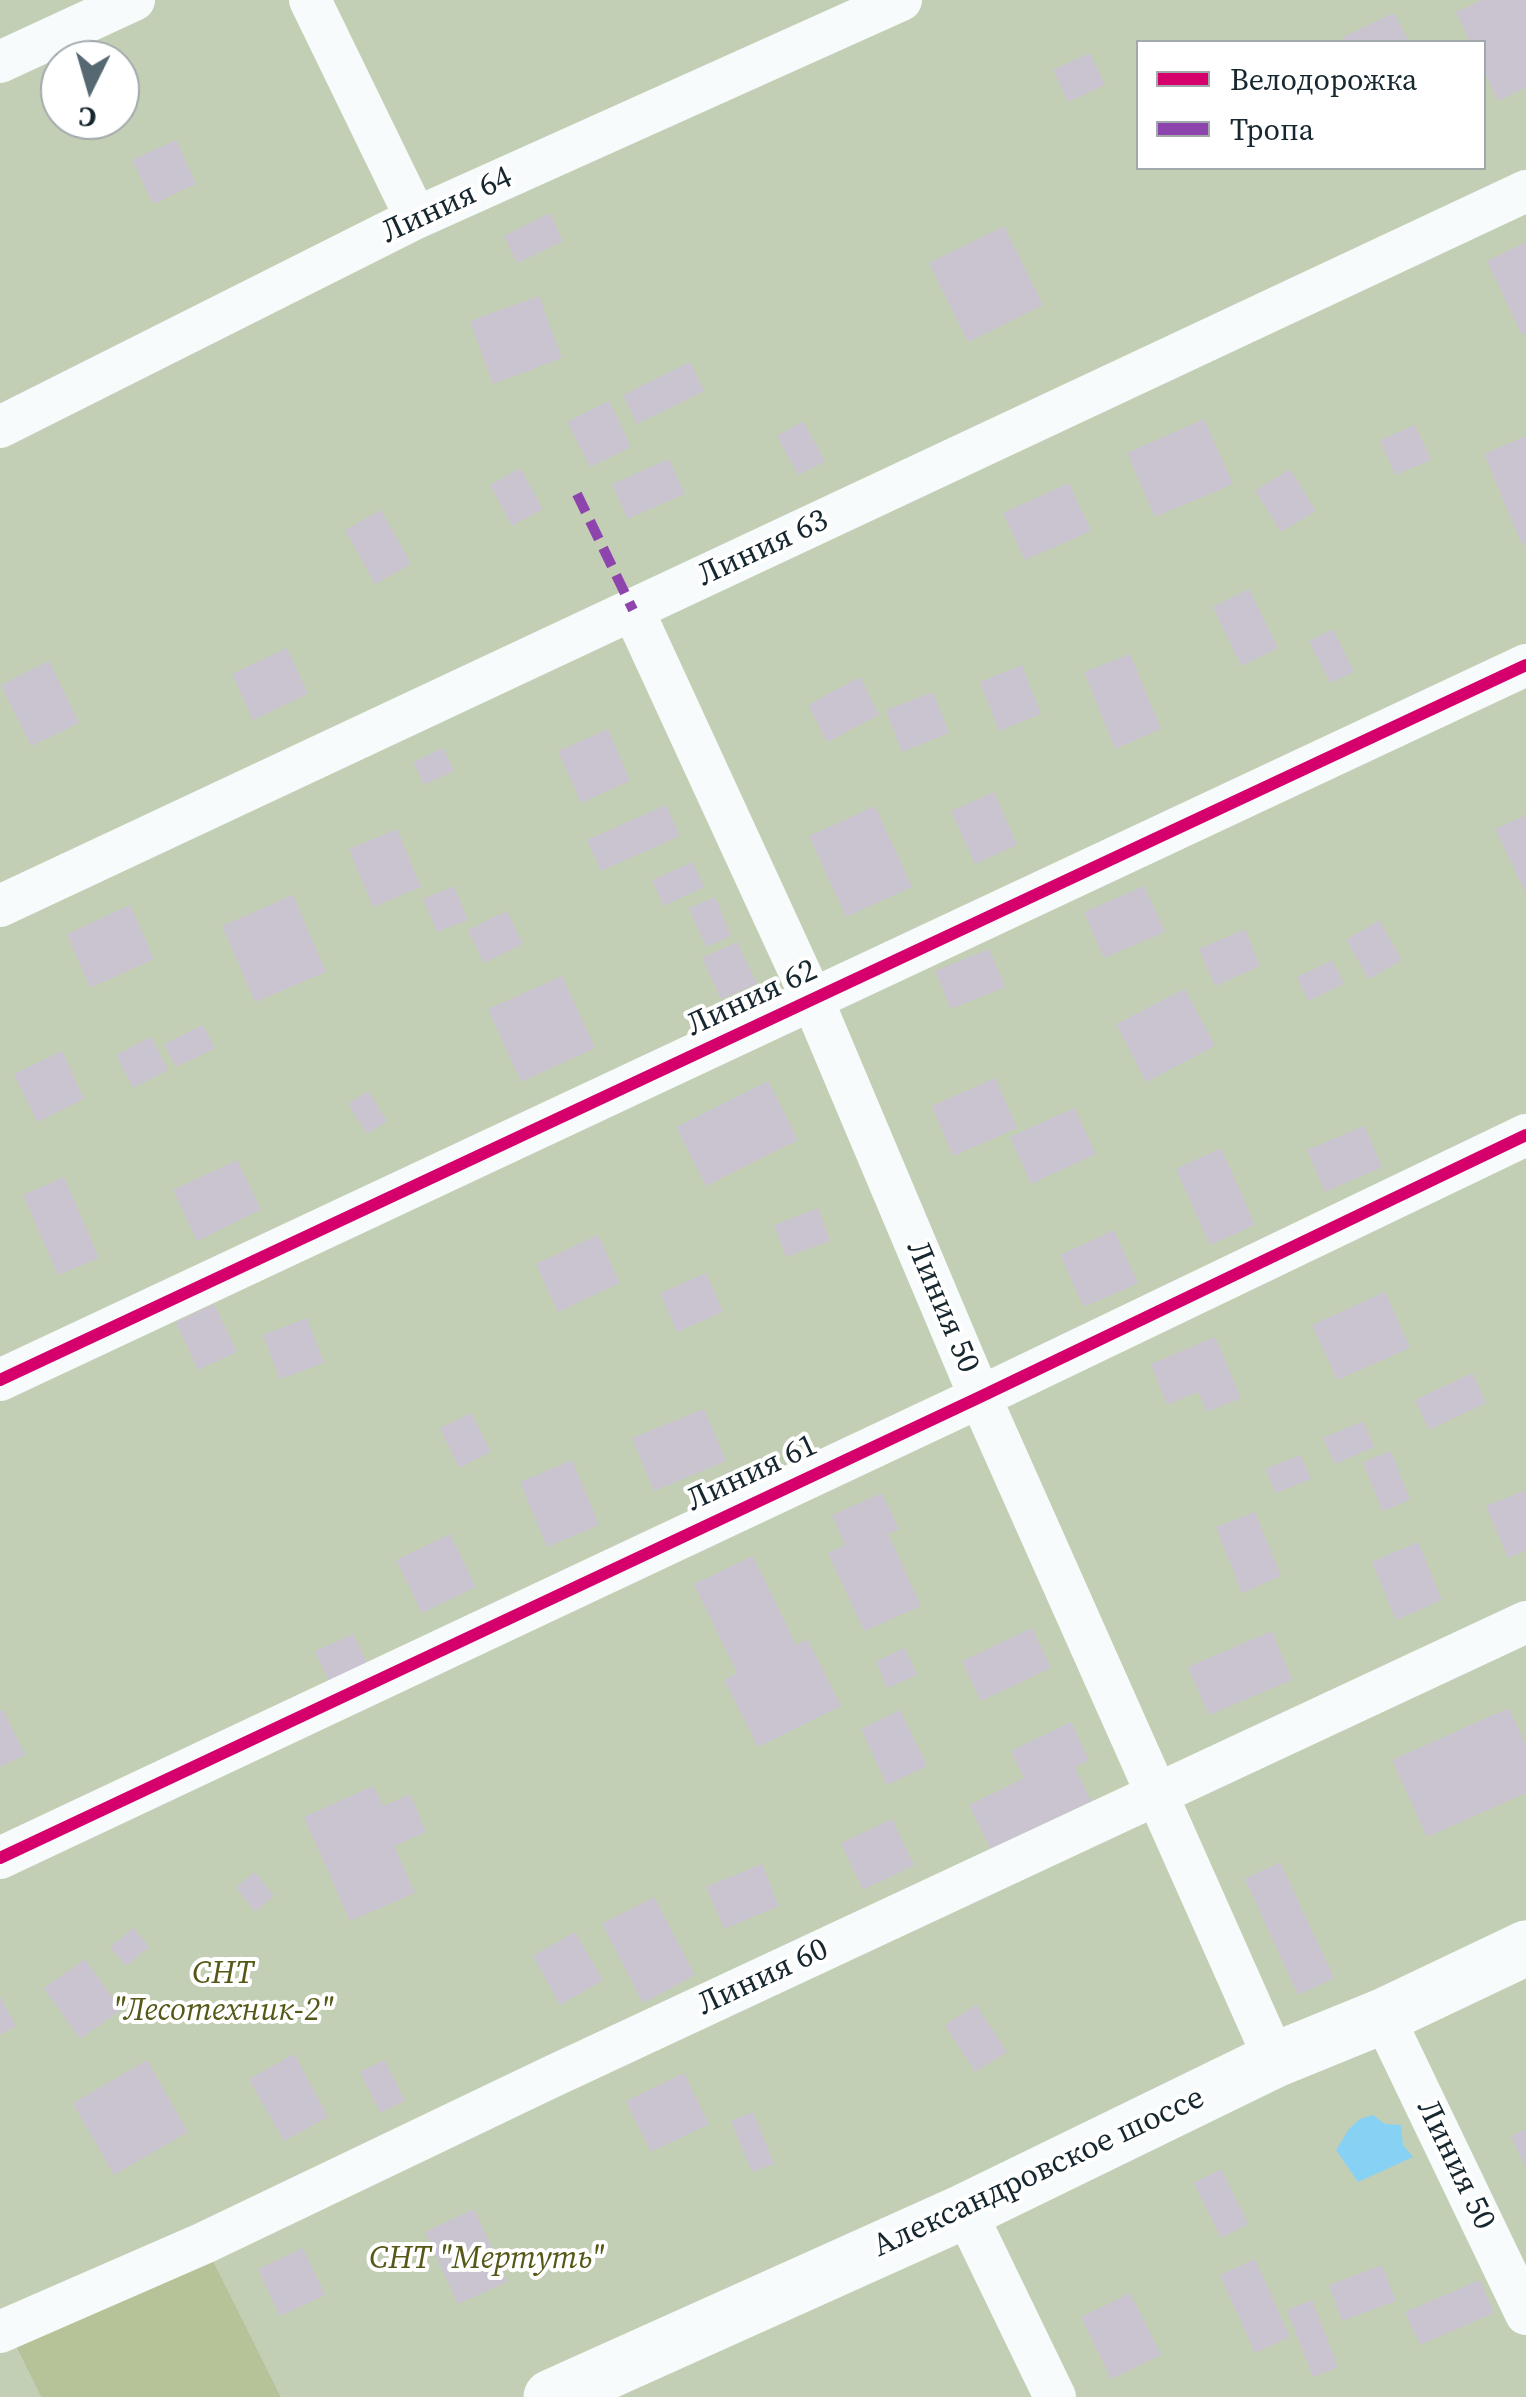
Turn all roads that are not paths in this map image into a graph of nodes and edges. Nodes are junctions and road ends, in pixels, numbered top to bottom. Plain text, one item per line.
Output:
1 (134, 0) edge
2 (310, 0) edge
3 (901, 0) edge
4 (0, 62) edge
5 (1526, 191) edge
6 (416, 218) junction
7 (0, 426) edge
8 (633, 610) junction
9 (1526, 664) edge
10 (0, 906) edge
11 (813, 1000) junction
12 (1526, 1136) edge
13 (0, 1380) edge
14 (980, 1397) junction
15 (1526, 1622) edge
16 (1160, 1795) junction
17 (0, 1858) edge
18 (1526, 1948) edge
19 (1383, 2016) junction
20 (1275, 2060) junction
21 (965, 2211) junction
22 (1526, 2314) edge
23 (0, 2332) edge
24 (625, 2381) edge
25 (550, 2397) edge
26 (1055, 2397) edge

1 - 4 street
2 - 6 street
3 - 6 street, Линия 64
5 - 8 street, Линия 63
6 - 7 street, Линия 64
8 - 10 street, Линия 63
8 - 11 street, Линия 50
9 - 11 street, Линия 62
11 - 13 street, Линия 62
11 - 14 street, Линия 50
12 - 14 street, Линия 61
14 - 16 street, Линия 50
14 - 17 street, Линия 61
15 - 16 street, Линия 60
16 - 20 street, Линия 50
16 - 23 street, Линия 60
18 - 19 street, Александровское шоссе
19 - 20 street, Александровское шоссе
19 - 22 street, Линия 50
20 - 21 street, Александровское шоссе
21 - 24 street, Александровское шоссе
21 - 26 street
24 - 25 street, Александровское шоссе

